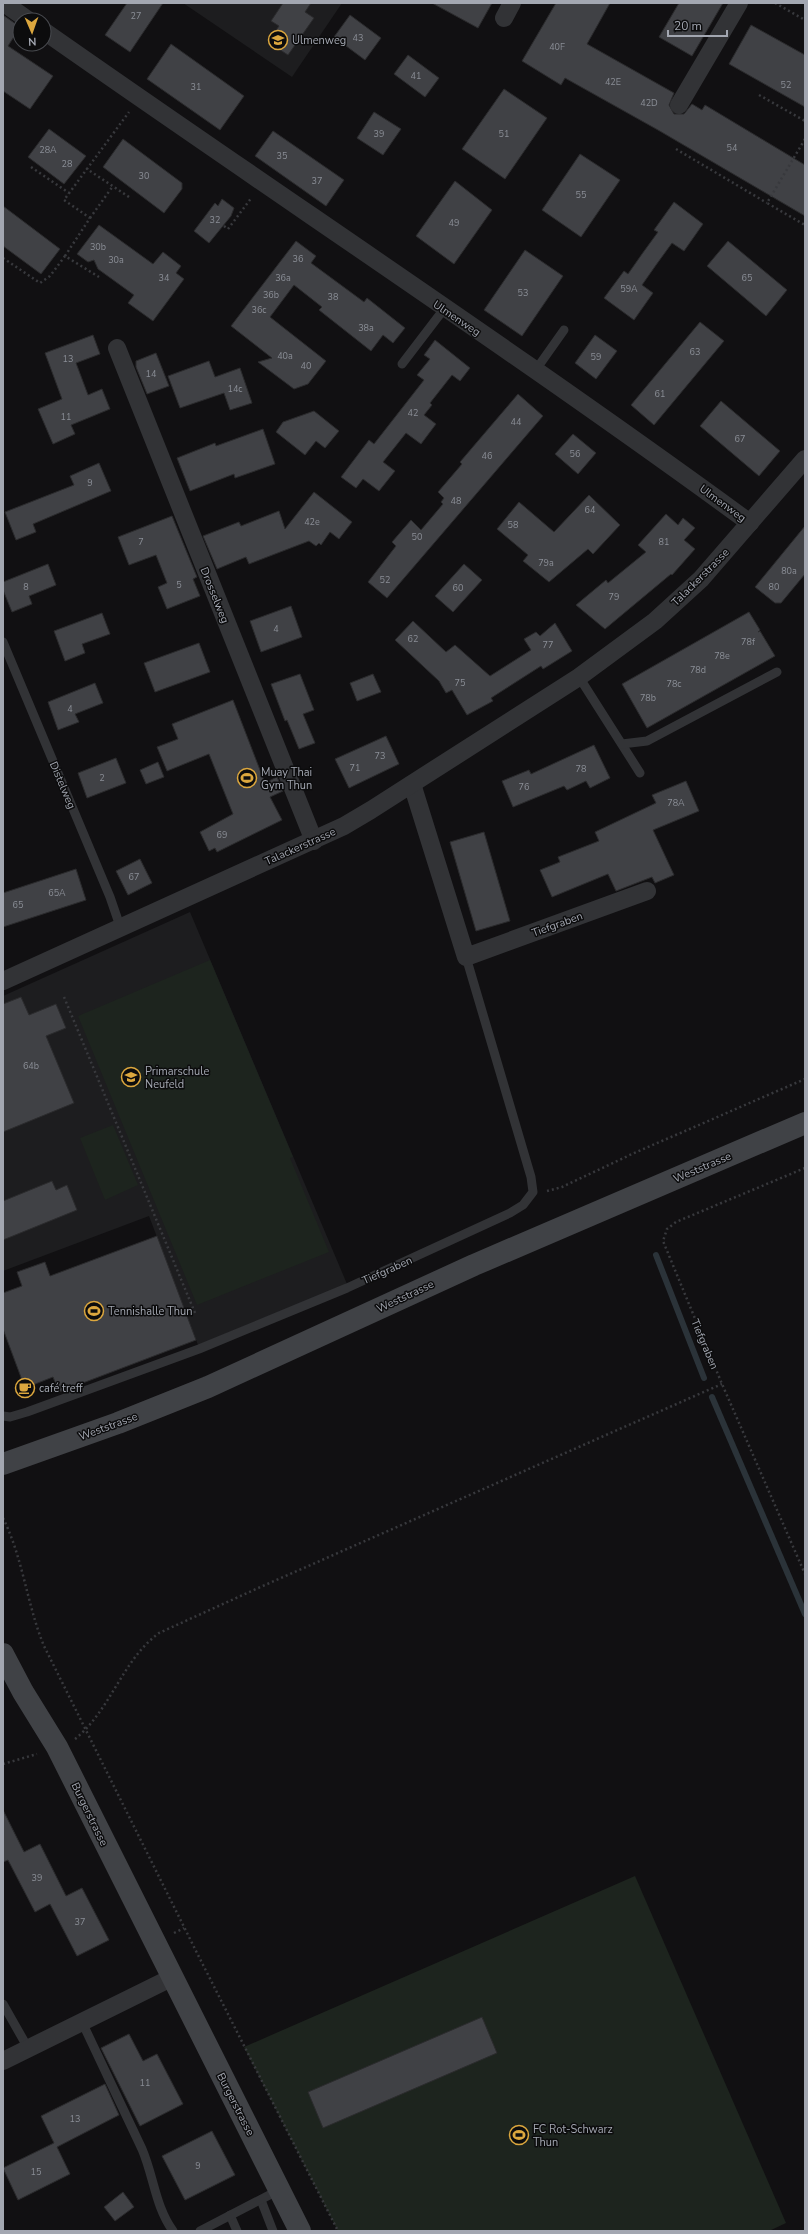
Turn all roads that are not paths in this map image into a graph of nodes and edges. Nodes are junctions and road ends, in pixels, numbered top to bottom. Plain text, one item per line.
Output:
1 (4, 3) edge
2 (739, 3) edge
3 (17, 12) edge
4 (52, 37) edge
5 (679, 105) dead end
6 (444, 308) junction
7 (564, 330) dead end
8 (117, 348) dead end
9 (402, 364) dead end
10 (535, 371) junction
11 (805, 459) edge
12 (750, 523) junction
13 (3, 642) edge
14 (777, 672) dead end
15 (578, 677) junction
16 (622, 744) junction
17 (640, 773) dead end
18 (412, 784) junction
19 (314, 841) junction
20 (647, 891) dead end
21 (121, 929) junction
22 (466, 957) junction
23 (3, 981) edge
24 (805, 1123) edge
25 (3, 1416) edge
26 (3, 1464) edge
27 (3, 1654) edge
28 (173, 1977) junction
29 (3, 2004) edge
30 (82, 2022) junction
31 (28, 2048) junction
32 (3, 2061) edge
33 (270, 2195) junction
34 (230, 2215) junction
35 (173, 2231) edge
36 (200, 2231) edge
37 (237, 2231) edge
38 (273, 2231) edge
39 (300, 2231) edge

1 - 3 street
2 - 5 street
4 - 6 street, Ulmenweg
6 - 9 lane
6 - 10 street, Ulmenweg
7 - 10 lane
8 - 19 street, Drosselweg
10 - 12 street, Ulmenweg
11 - 12 street, Talackerstrasse
12 - 15 street, Talackerstrasse
13 - 21 lane, Distelweg
14 - 16 lane
15 - 16 lane
15 - 18 street, Talackerstrasse
16 - 17 lane
18 - 19 street, Talackerstrasse
18 - 22 street
19 - 21 street, Talackerstrasse
20 - 22 street, Tiefgraben
21 - 23 street, Talackerstrasse
22 - 25 lane, Tiefgraben
24 - 26 main road, Weststrasse
27 - 28 main road, Burgerstrasse
28 - 30 street
28 - 33 main road, Burgerstrasse
29 - 31 lane
30 - 31 street
30 - 35 lane
31 - 32 street
33 - 34 lane
33 - 38 lane
33 - 39 main road, Burgerstrasse
34 - 36 lane
34 - 37 lane

